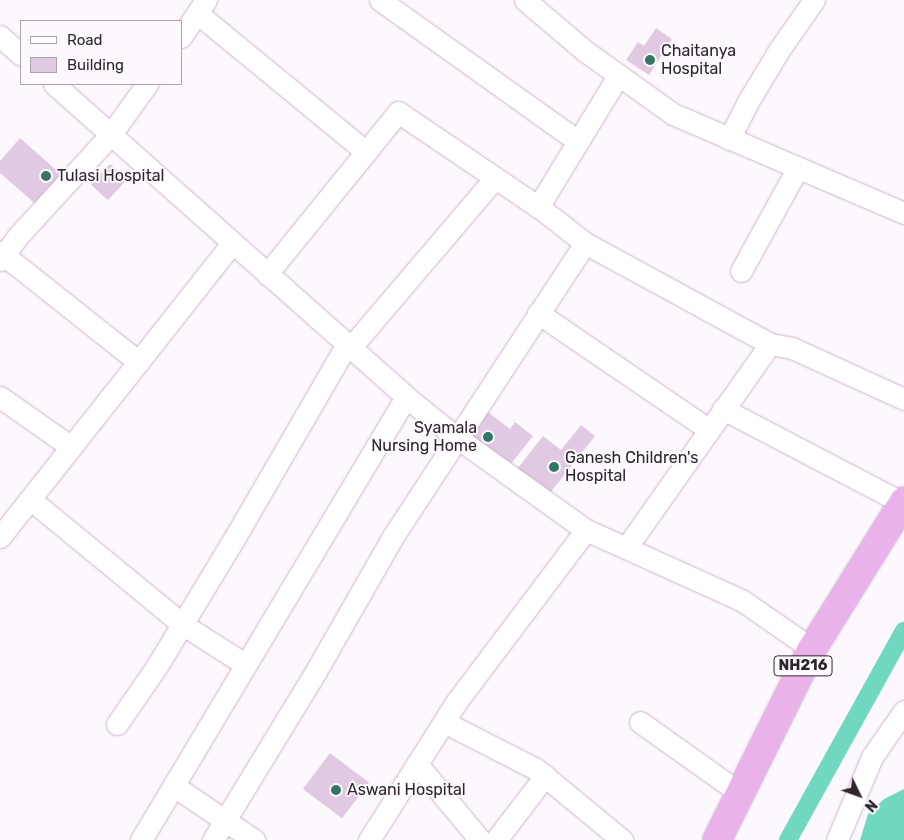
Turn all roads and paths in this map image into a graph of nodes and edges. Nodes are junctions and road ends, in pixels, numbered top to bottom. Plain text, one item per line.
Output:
1 (380, 0) edge
2 (525, 0) edge
3 (814, 0) edge
4 (202, 7) edge
5 (0, 36) edge
6 (182, 36) edge
7 (20, 54) edge
8 (618, 76) junction
9 (55, 85) edge
10 (146, 85) edge
11 (111, 134) junction
12 (729, 139) junction
13 (578, 141) junction
14 (366, 152) junction
15 (797, 169) junction
16 (495, 178) junction
17 (538, 207) junction
18 (904, 214) edge
19 (232, 243) junction
20 (585, 243) junction
21 (1, 255) edge
22 (741, 271) dead end
23 (267, 274) junction
24 (538, 313) junction
25 (770, 344) junction
26 (349, 345) junction
27 (139, 362) junction
28 (0, 397) edge
29 (406, 397) junction
30 (904, 399) edge
31 (723, 409) junction
32 (708, 429) junction
33 (456, 437) junction
34 (71, 447) junction
35 (30, 499) junction
36 (903, 502) edge
37 (586, 530) junction
38 (0, 536) edge
39 (626, 548) junction
40 (182, 624) junction
41 (812, 649) junction
42 (246, 665) junction
43 (902, 720) edge
44 (444, 722) junction
45 (640, 722) dead end
46 (117, 724) dead end
47 (418, 764) junction
48 (545, 776) junction
49 (174, 786) junction
50 (740, 793) junction
51 (225, 820) junction
52 (141, 840) edge
53 (213, 840) edge
54 (254, 840) edge
55 (369, 840) edge
56 (480, 840) edge
57 (496, 840) edge
58 (622, 840) edge
59 (717, 840) edge
60 (837, 840) edge

1 - 13 street
2 - 8 street
3 - 12 street
4 - 6 street
4 - 14 street
5 - 7 street
8 - 12 street
8 - 13 street
9 - 11 street
10 - 11 street
11 - 19 street
11 - 21 street
12 - 15 street
13 - 17 street
14 - 16 street
14 - 23 street
15 - 18 street
15 - 22 street
16 - 17 street
16 - 26 street
17 - 20 street
19 - 23 street
19 - 27 street
20 - 24 street
20 - 25 street
21 - 27 street
23 - 26 street
24 - 32 street
24 - 33 street
25 - 30 street
25 - 31 street
26 - 29 street
26 - 40 street
27 - 34 street
28 - 34 street
29 - 33 street
29 - 42 street
31 - 32 street
31 - 36 street
32 - 39 street
33 - 37 street
33 - 51 street
34 - 35 street
35 - 38 street
35 - 40 street
36 - 41 highway, NH216
37 - 39 street
37 - 44 street
39 - 41 street
40 - 42 street
40 - 46 street
41 - 50 highway, NH216
42 - 49 street
43 - 60 street
44 - 47 street
44 - 48 street
45 - 50 street
47 - 55 street
47 - 56 street
48 - 57 street
48 - 58 street
49 - 51 street
49 - 52 street
50 - 59 highway, NH216
51 - 53 street
51 - 54 street

